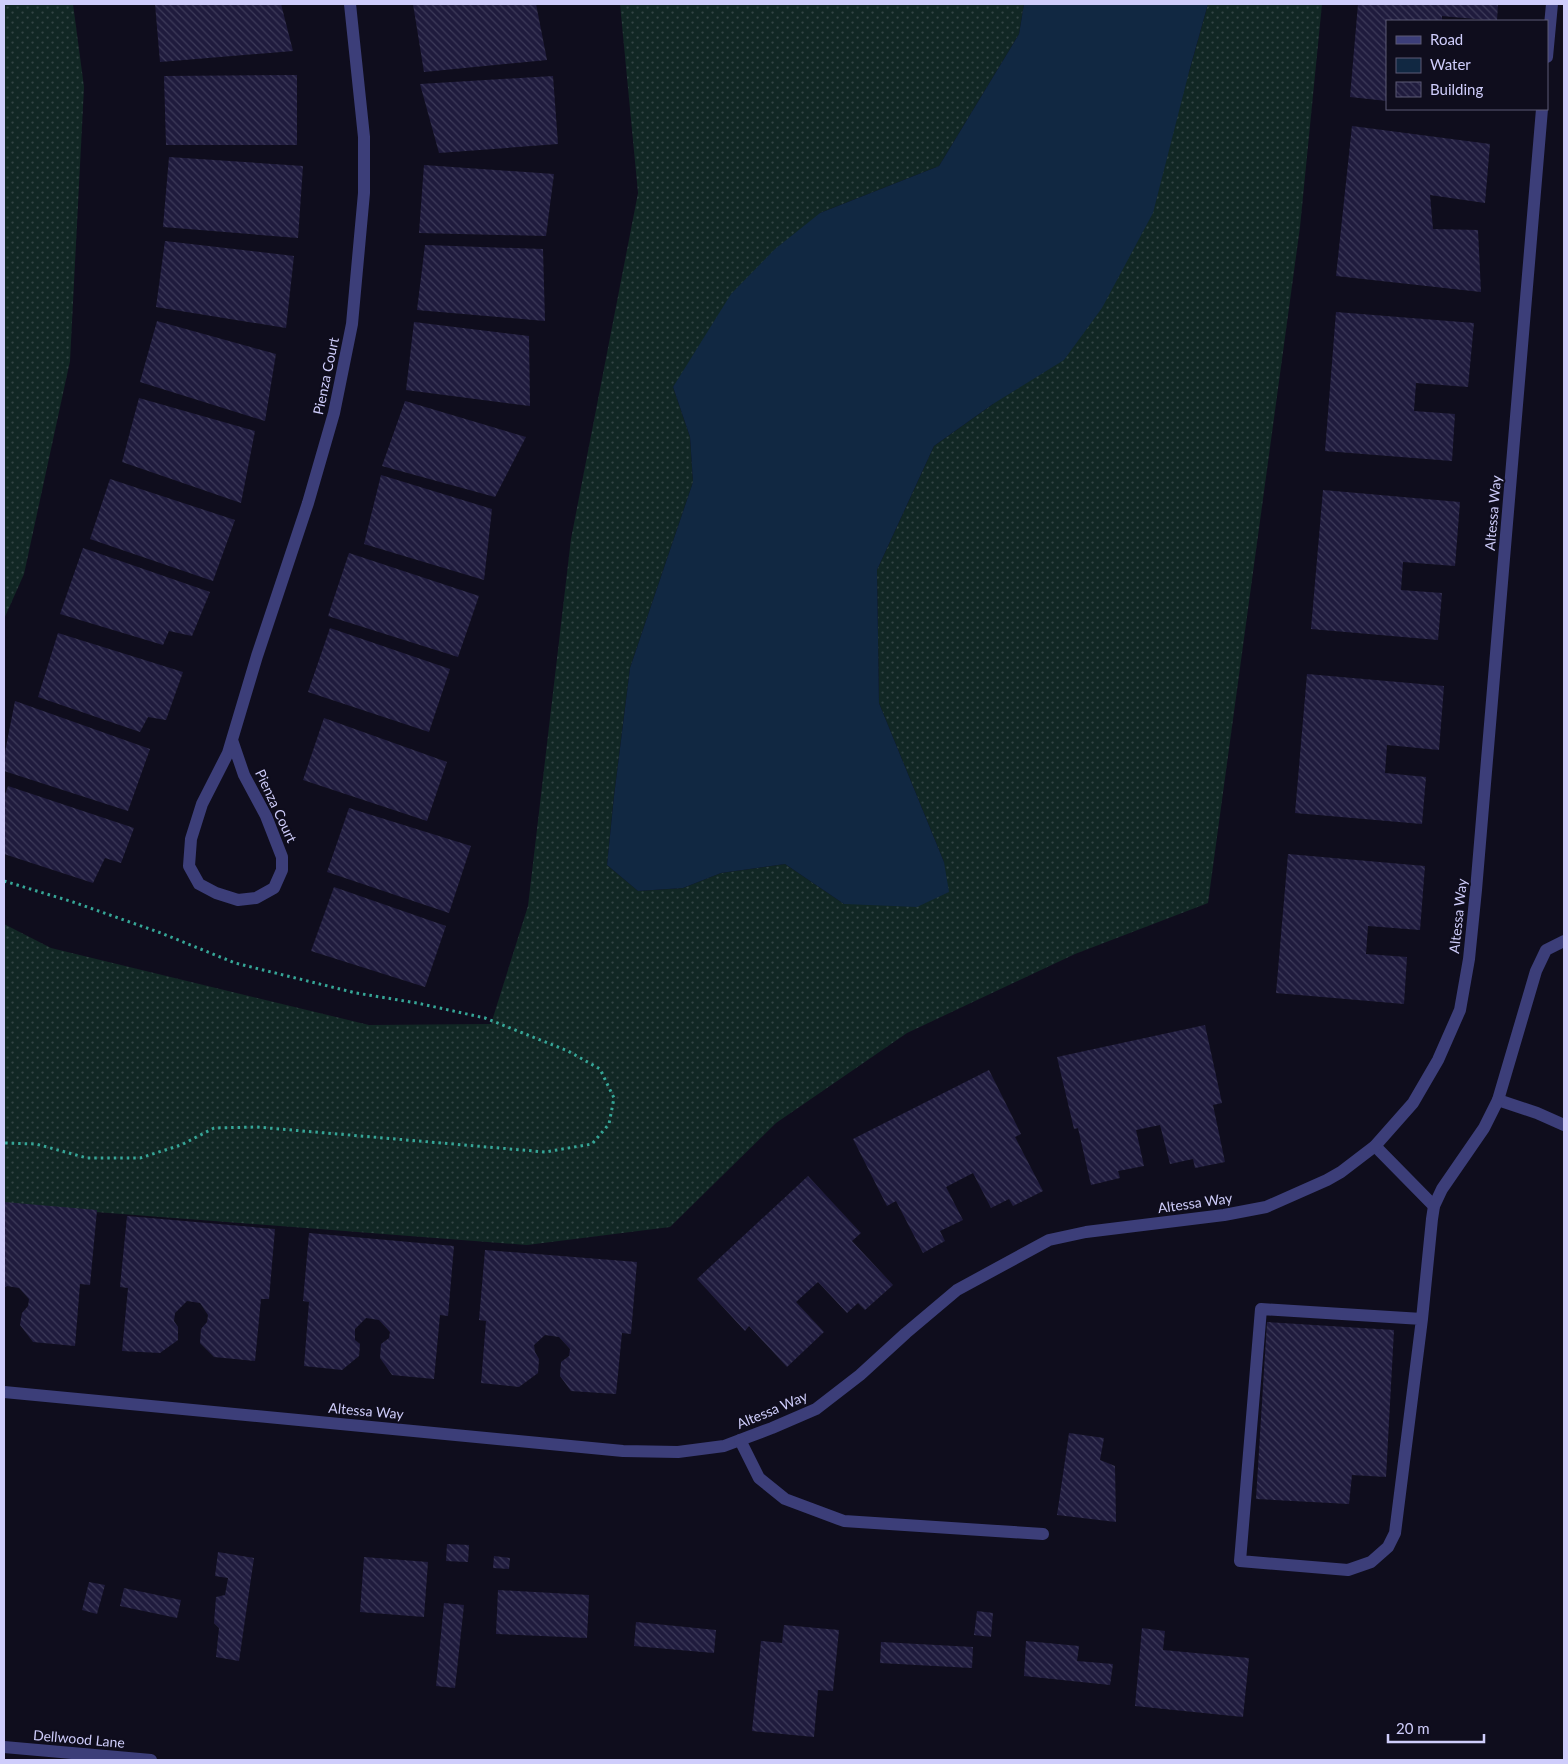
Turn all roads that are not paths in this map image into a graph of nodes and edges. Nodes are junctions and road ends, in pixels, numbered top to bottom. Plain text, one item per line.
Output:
1 (350, 4) edge
2 (1552, 4) edge
3 (1548, 47) edge
4 (1542, 110) edge
5 (232, 740) junction
6 (1564, 940) edge
7 (1498, 1100) junction
8 (1564, 1125) edge
9 (1374, 1146) junction
10 (1434, 1206) junction
11 (1422, 1319) junction
12 (4, 1392) edge
13 (740, 1440) junction
14 (1043, 1534) dead end
15 (4, 1747) edge
16 (151, 1760) edge

1 - 5 street, Pienza Court
2 - 3 street
4 - 9 street, Altessa Way
5 - 5 street, Pienza Court
6 - 7 street
7 - 8 street
7 - 10 street
9 - 10 street
9 - 13 street, Altessa Way
10 - 11 street
11 - 11 street
12 - 13 street, Altessa Way
13 - 14 street
15 - 16 street, Dellwood Lane

